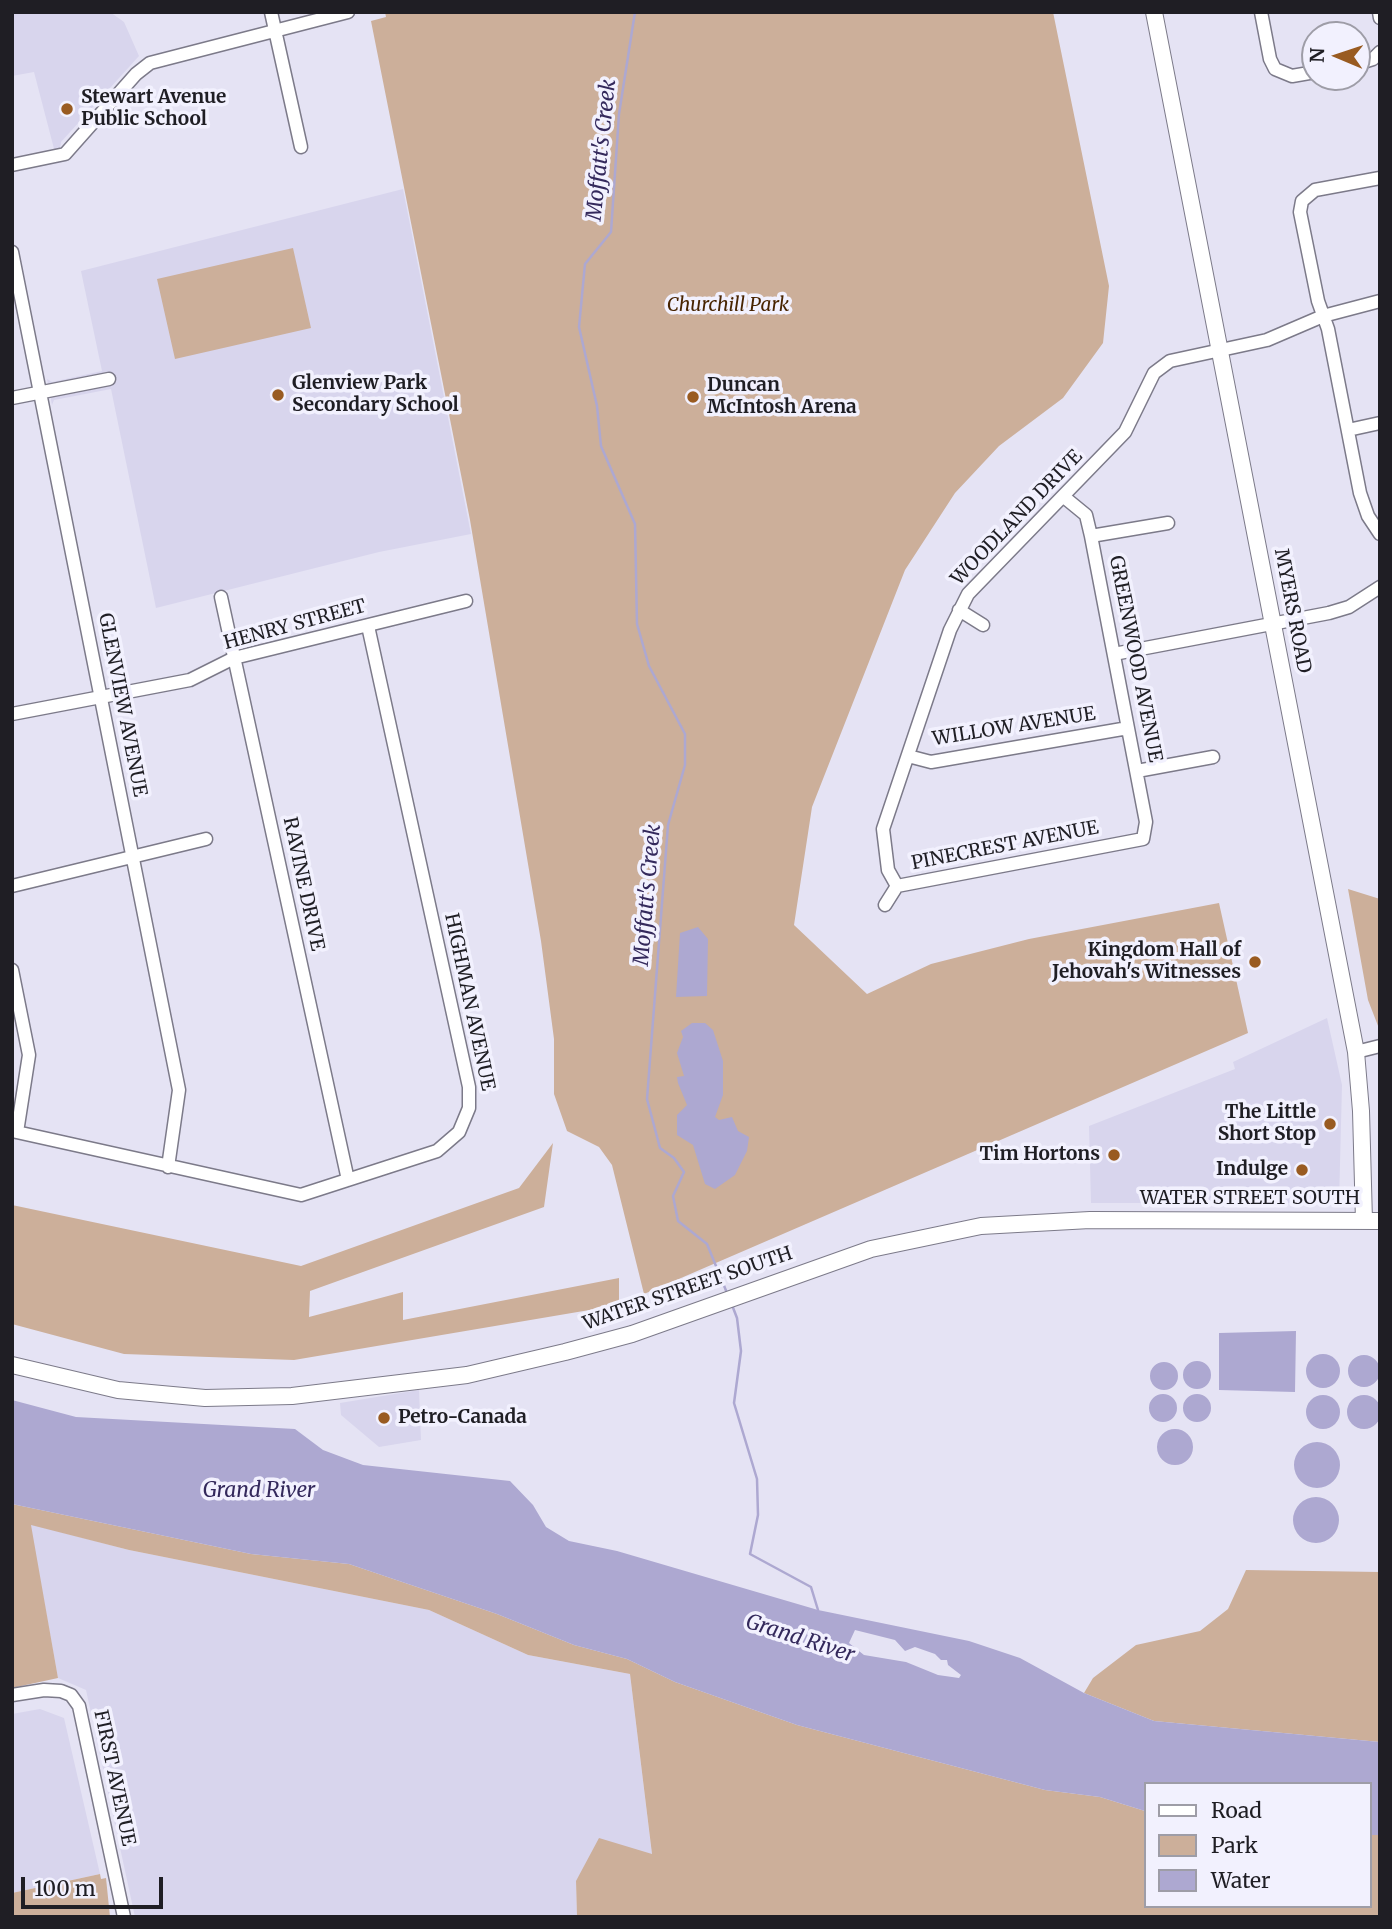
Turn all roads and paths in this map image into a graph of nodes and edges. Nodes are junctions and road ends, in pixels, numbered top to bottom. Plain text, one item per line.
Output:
1 (271, 12) edge
2 (348, 12) edge
3 (1154, 12) edge
4 (1261, 12) edge
5 (1379, 12) edge
6 (1380, 18) edge
7 (275, 31) junction
8 (1301, 74) edge
9 (301, 147) dead end
10 (12, 165) edge
11 (1380, 178) edge
12 (12, 252) edge
13 (1380, 301) edge
14 (1323, 316) junction
15 (1220, 351) junction
16 (109, 379) dead end
17 (40, 393) junction
18 (12, 398) edge
19 (1380, 423) edge
20 (1348, 430) junction
21 (1064, 497) junction
22 (1168, 523) dead end
23 (1380, 534) edge
24 (1091, 536) junction
25 (1380, 587) edge
26 (221, 597) dead end
27 (466, 601) dead end
28 (959, 610) junction
29 (1273, 624) junction
30 (983, 625) dead end
31 (368, 626) junction
32 (1114, 654) junction
33 (234, 658) junction
34 (101, 698) junction
35 (12, 715) edge
36 (1128, 728) junction
37 (908, 756) junction
38 (1213, 757) dead end
39 (1137, 771) junction
40 (206, 839) dead end
41 (1143, 839) joint
42 (132, 856) junction
43 (12, 886) edge
44 (897, 886) junction
45 (885, 905) dead end
46 (12, 970) edge
47 (1380, 1046) edge
48 (1356, 1052) junction
49 (15, 1132) edge
50 (168, 1167) junction
51 (348, 1180) junction
52 (1372, 1221) edge
53 (12, 1365) edge
54 (12, 1695) edge
55 (124, 1917) edge

1 - 7 street
2 - 7 street
3 - 15 main road, MYERS ROAD
4 - 8 street
5 - 6 street
7 - 9 street
7 - 10 street
11 - 14 street
12 - 17 street, GLENVIEW AVENUE
13 - 14 street, WOODLAND DRIVE
14 - 15 street, WOODLAND DRIVE
14 - 20 street
15 - 21 street, WOODLAND DRIVE
15 - 29 main road, MYERS ROAD
16 - 17 street
17 - 18 street
17 - 34 street, GLENVIEW AVENUE
19 - 20 street
20 - 23 street
21 - 24 street, GREENWOOD AVENUE
21 - 28 street, WOODLAND DRIVE
22 - 24 street
24 - 32 street, GREENWOOD AVENUE
25 - 29 street
26 - 33 street, RAVINE DRIVE
27 - 31 street, HENRY STREET
28 - 30 street
28 - 37 street, WOODLAND DRIVE
29 - 32 street
29 - 48 main road, MYERS ROAD
31 - 33 street, HENRY STREET
31 - 51 street, HIGHMAN AVENUE
32 - 36 street, GREENWOOD AVENUE
33 - 34 street, HENRY STREET
33 - 51 street, RAVINE DRIVE
34 - 35 street, HENRY STREET
34 - 42 street, GLENVIEW AVENUE
36 - 37 street, WILLOW AVENUE
36 - 39 street, GREENWOOD AVENUE
37 - 44 street, WOODLAND DRIVE
38 - 39 street
39 - 41 street, GREENWOOD AVENUE
40 - 42 street
41 - 44 street, PINECREST AVENUE
42 - 43 street
42 - 50 street, GLENVIEW AVENUE
44 - 45 street, PINECREST AVENUE
46 - 49 street
47 - 48 street
48 - 52 main road, MYERS ROAD
49 - 50 street, HIGHMAN AVENUE
50 - 51 street, HIGHMAN AVENUE
52 - 53 main road, WATER STREET SOUTH
54 - 55 street, FIRST AVENUE

